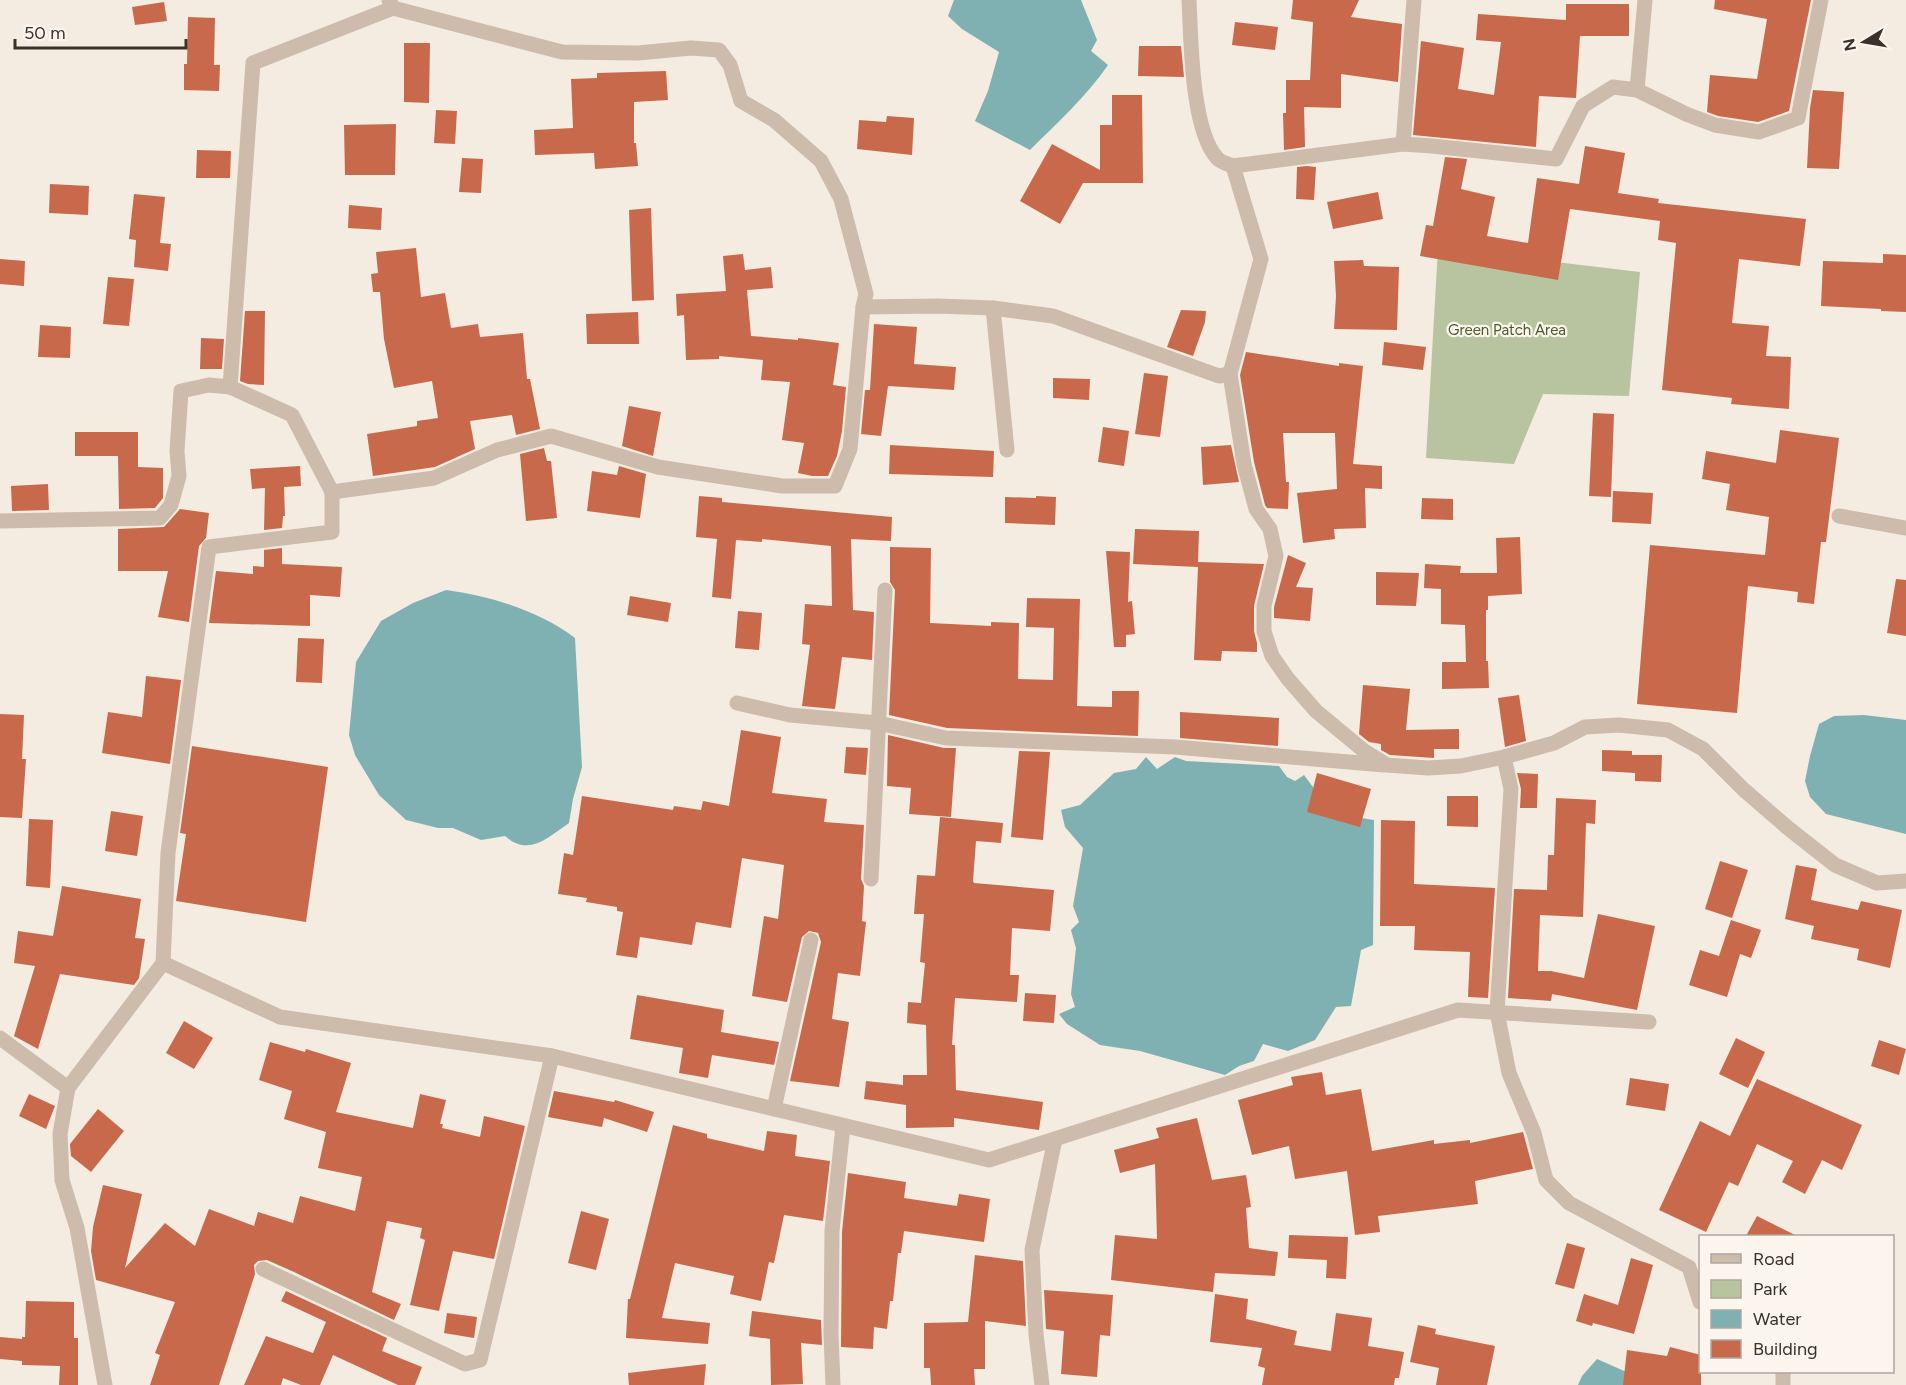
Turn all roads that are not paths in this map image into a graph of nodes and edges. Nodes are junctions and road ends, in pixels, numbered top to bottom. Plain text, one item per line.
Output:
1 (1189, 0) edge
2 (1414, 0) edge
3 (1645, 0) edge
4 (1821, 0) edge
5 (391, 4) edge
6 (1637, 90) junction
7 (1402, 144) junction
8 (1233, 166) junction
9 (863, 308) junction
10 (993, 308) junction
11 (1230, 374) junction
12 (230, 387) junction
13 (1007, 450) dead end
14 (332, 492) junction
15 (1839, 516) dead end
16 (0, 520) edge
17 (1906, 528) edge
18 (885, 590) dead end
19 (736, 703) dead end
20 (878, 723) junction
21 (1504, 757) junction
22 (1387, 765) junction
23 (871, 879) dead end
24 (1906, 882) edge
25 (811, 940) dead end
26 (163, 963) junction
27 (1497, 1012) junction
28 (1649, 1022) dead end
29 (0, 1038) edge
30 (552, 1056) junction
31 (68, 1088) junction
32 (774, 1109) junction
33 (843, 1126) junction
34 (1055, 1139) junction
35 (263, 1269) dead end
36 (1699, 1296) edge
37 (105, 1385) edge
38 (832, 1385) edge
39 (1042, 1385) edge

1 - 8 street
2 - 7 street
3 - 6 street
4 - 6 street
5 - 9 street
5 - 12 street
6 - 7 street
7 - 8 street
8 - 11 street
9 - 10 street
9 - 14 street
10 - 11 street
10 - 13 street
11 - 22 street
12 - 14 street
12 - 16 street
14 - 26 street
15 - 17 street
18 - 20 street
19 - 20 street
20 - 22 street
20 - 23 street
21 - 22 street
21 - 24 street
21 - 27 street
25 - 32 street
26 - 30 street
26 - 31 street
27 - 28 street
27 - 34 street
27 - 36 street
29 - 31 street
30 - 32 street
30 - 35 street
31 - 37 street
32 - 33 street
33 - 34 street
33 - 38 street
34 - 39 street

